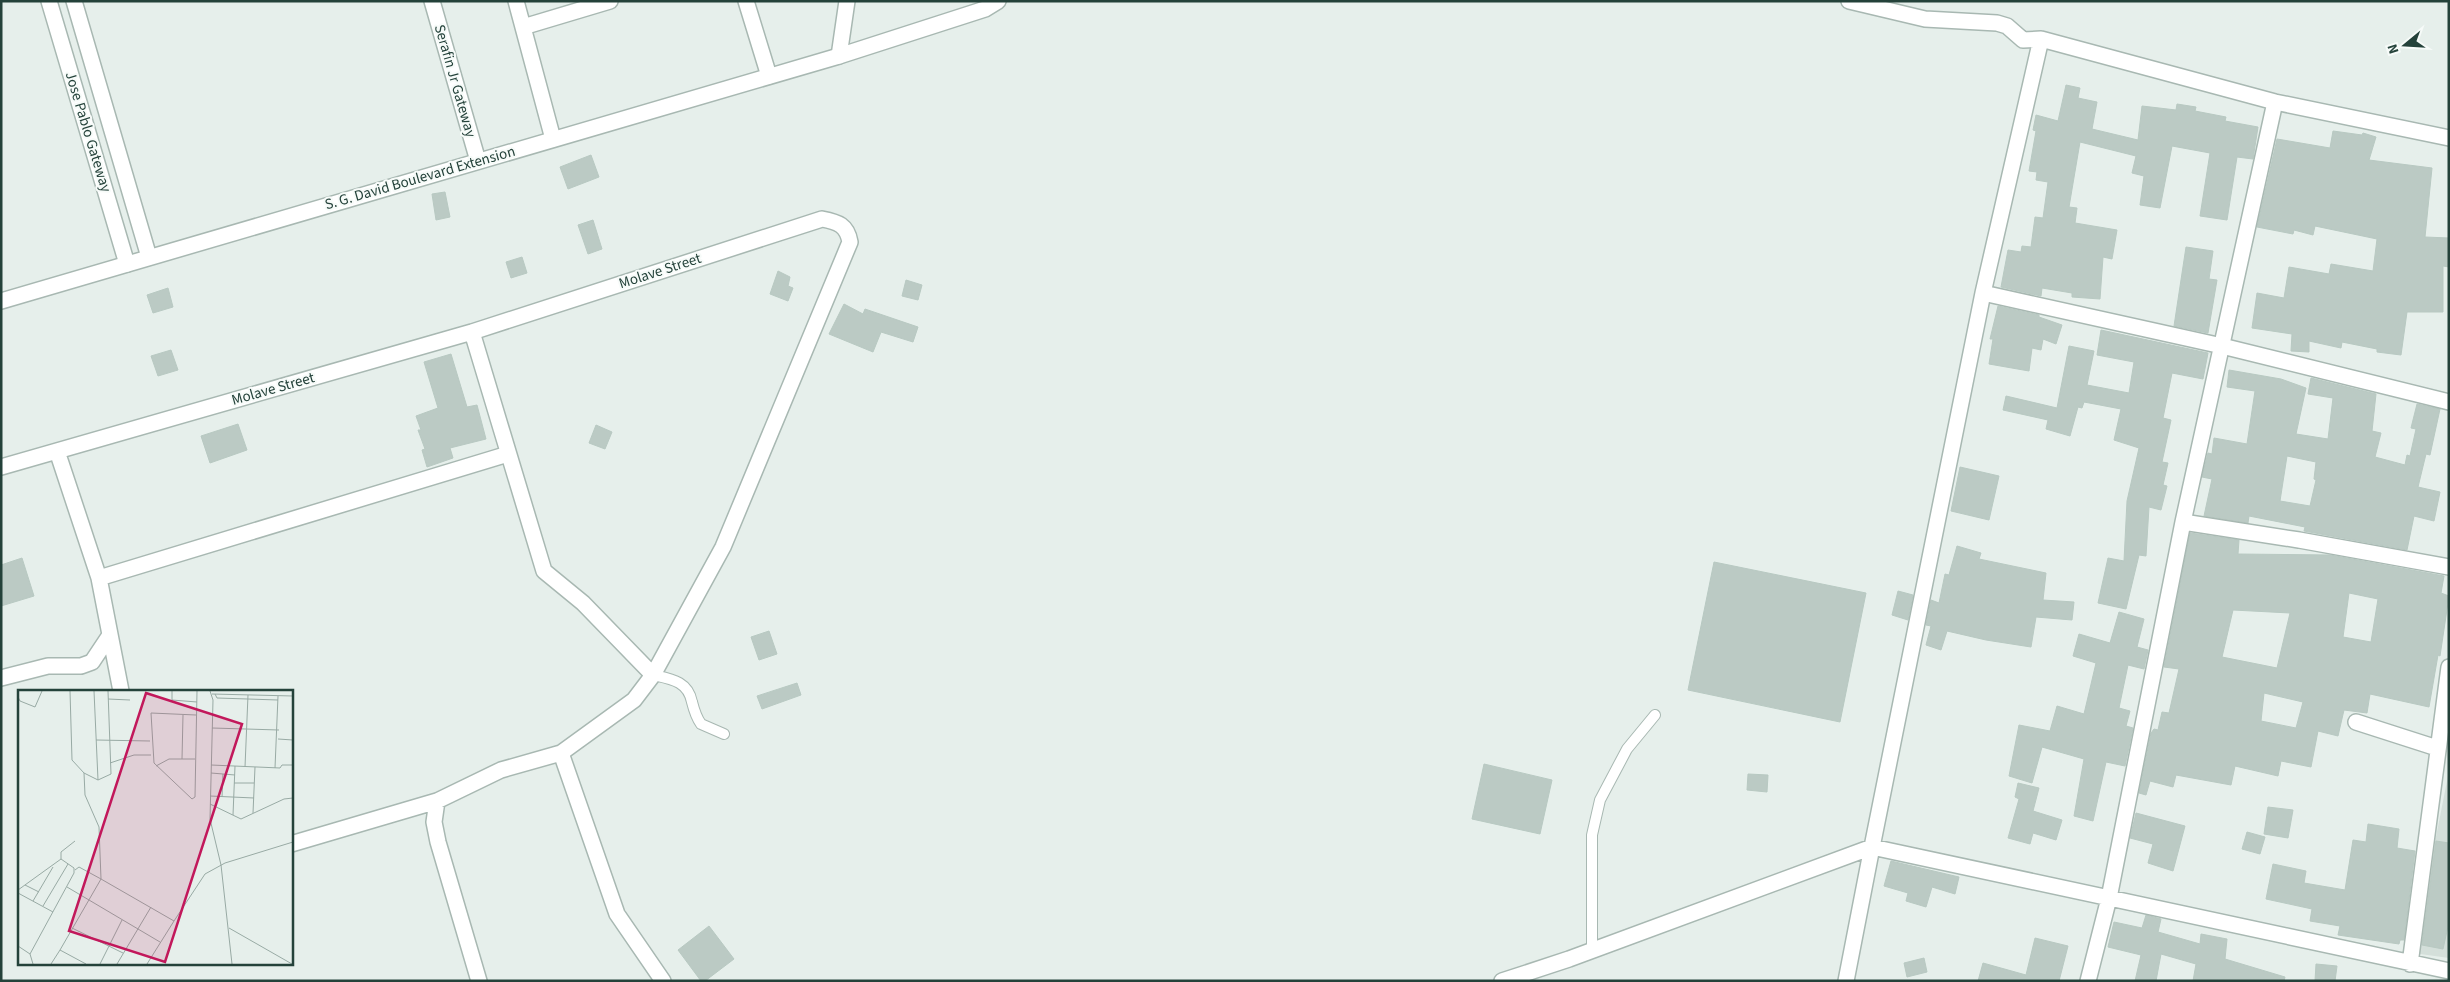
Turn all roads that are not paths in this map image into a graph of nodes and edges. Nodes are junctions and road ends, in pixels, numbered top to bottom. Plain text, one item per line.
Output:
1 (49, 1) edge
2 (74, 1) edge
3 (432, 1) edge
4 (516, 1) edge
5 (610, 1) edge
6 (746, 1) edge
7 (847, 1) edge
8 (998, 1) edge
9 (1849, 1) edge
10 (523, 27) junction
11 (2041, 39) junction
12 (839, 56) junction
13 (769, 76) junction
14 (2275, 102) junction
15 (2449, 138) edge
16 (553, 139) junction
17 (478, 161) junction
18 (149, 257) junction
19 (127, 264) junction
20 (1983, 294) junction
21 (1, 301) edge
22 (472, 332) junction
23 (2222, 346) junction
24 (2449, 402) edge
25 (57, 450) junction
26 (508, 454) junction
27 (1, 467) edge
28 (2183, 522) junction
29 (2449, 567) edge
30 (99, 578) junction
31 (110, 635) junction
32 (2449, 667) edge
33 (653, 675) junction
34 (1, 678) edge
35 (121, 690) edge
36 (1655, 715) dead end
37 (2356, 722) dead end
38 (724, 734) dead end
39 (2438, 748) junction
40 (562, 753) junction
41 (437, 801) junction
42 (292, 844) edge
43 (1872, 846) junction
44 (2109, 898) junction
45 (1592, 950) junction
46 (2410, 964) junction
47 (2449, 971) edge
48 (479, 981) edge
49 (663, 981) edge
50 (1502, 981) edge
51 (1846, 981) edge
52 (2088, 981) edge

1 - 19 street, Jose Pablo Gateway
2 - 18 street, Jose Pablo Gateway
3 - 17 street, Serafin Jr Gateway
4 - 10 street
5 - 10 street
6 - 13 street
7 - 12 street
8 - 12 street, S. G. David Boulevard Extension
9 - 11 street
10 - 16 street
11 - 14 street
11 - 20 street
12 - 13 street, S. G. David Boulevard Extension
13 - 16 street, S. G. David Boulevard Extension
14 - 15 street
14 - 23 street
16 - 17 street, S. G. David Boulevard Extension
17 - 18 street, S. G. David Boulevard Extension
18 - 19 street, S. G. David Boulevard Extension
19 - 21 street, S. G. David Boulevard Extension
20 - 23 street
20 - 43 street
22 - 25 street, Molave Street
22 - 26 street
22 - 33 street, Molave Street
23 - 24 street
23 - 28 street
25 - 27 street, Molave Street
25 - 30 street
26 - 30 street
26 - 33 street
28 - 29 street
28 - 44 street
30 - 31 street
31 - 34 street
31 - 35 street
32 - 39 street
33 - 38 lane
33 - 40 street
36 - 45 lane
37 - 39 street
39 - 46 street
40 - 41 street
40 - 49 street
41 - 42 street
41 - 48 street
43 - 44 street
43 - 45 street
43 - 51 street
44 - 46 street
44 - 52 street
45 - 50 street
46 - 47 street

